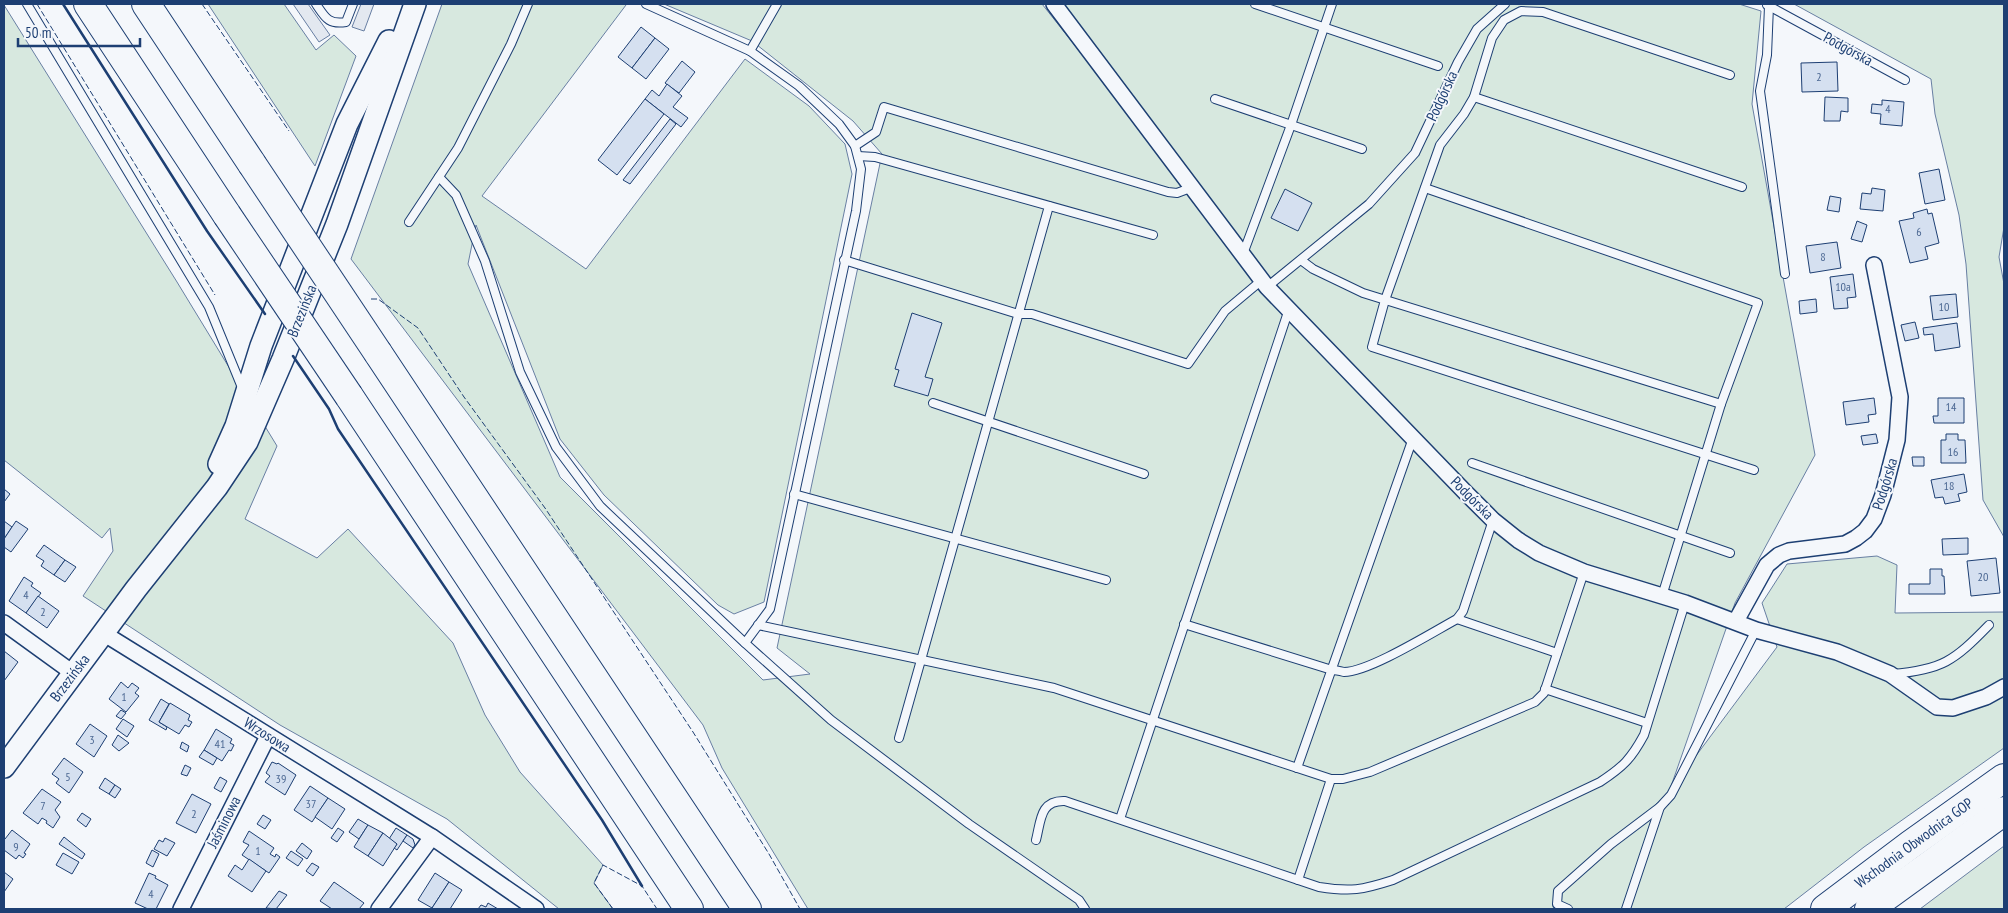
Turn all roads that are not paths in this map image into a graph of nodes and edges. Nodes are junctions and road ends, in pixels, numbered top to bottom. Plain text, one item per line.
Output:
1 (27, 4) edge
2 (88, 4) edge
3 (146, 4) edge
4 (316, 4) edge
5 (353, 4) edge
6 (408, 4) edge
7 (415, 4) edge
8 (528, 4) edge
9 (646, 4) edge
10 (777, 4) edge
11 (1054, 4) edge
12 (1255, 4) edge
13 (1332, 4) edge
14 (1505, 4) edge
15 (1767, 5) edge
16 (1324, 27) junction
17 (750, 51) junction
18 (1438, 66) dead end
19 (1730, 75) dead end
20 (1905, 80) dead end
21 (1474, 97) junction
22 (1215, 99) dead end
23 (1291, 125) junction
24 (855, 146) junction
25 (1362, 149) dead end
26 (858, 156) junction
27 (439, 177) junction
28 (1193, 187) junction
29 (1742, 187) dead end
30 (1425, 188) junction
31 (1049, 206) junction
32 (409, 222) dead end
33 (1153, 235) dead end
34 (1243, 254) junction
35 (844, 260) junction
36 (1301, 260) junction
37 (1874, 265) dead end
38 (1786, 274) dead end
39 (1265, 283) junction
40 (1385, 300) junction
41 (1289, 309) junction
42 (1018, 314) junction
43 (246, 398) junction
44 (933, 403) dead end
45 (1721, 404) junction
46 (988, 421) junction
47 (1413, 438) junction
48 (1705, 454) junction
49 (1472, 463) dead end
50 (1754, 470) dead end
51 (1144, 474) dead end
52 (794, 494) junction
53 (197, 506) junction
54 (1493, 520) junction
55 (1680, 536) junction
56 (955, 539) junction
57 (1730, 553) dead end
58 (1584, 572) junction
59 (1106, 580) dead end
60 (1662, 596) junction
61 (1685, 603) junction
62 (1457, 619) junction
63 (1736, 621) junction
64 (4, 623) edge
65 (1184, 624) junction
66 (758, 625) junction
67 (1989, 625) dead end
68 (1756, 630) junction
69 (103, 633) junction
70 (744, 643) junction
71 (1558, 653) junction
72 (921, 660) junction
73 (1332, 670) junction
74 (73, 674) junction
75 (1890, 674) junction
76 (2004, 687) edge
77 (1545, 689) junction
78 (1152, 720) junction
79 (1648, 723) junction
80 (268, 736) junction
81 (899, 738) dead end
82 (4, 767) edge
83 (1297, 768) junction
84 (2004, 778) edge
85 (1331, 779) junction
86 (1660, 807) junction
87 (2004, 812) edge
88 (1120, 819) junction
89 (432, 837) junction
90 (1036, 840) dead end
91 (1298, 880) junction
92 (181, 909) edge
93 (379, 909) edge
94 (536, 909) edge
95 (689, 909) edge
96 (747, 909) edge
97 (1085, 909) edge
98 (1568, 909) edge
99 (1626, 909) edge
100 (1825, 909) edge
101 (1869, 909) edge

1 - 43 lane
2 - 95 highway, bridge
3 - 96 highway, bridge
4 - 5 lane
6 - 43 main road, Brzezińska
7 - 53 main road, Brzezińska
8 - 27 lane
9 - 17 lane
10 - 17 lane
11 - 28 street, Podgórska
12 - 16 lane
13 - 16 lane
14 - 36 lane, Podgórska
15 - 20 lane, Podgórska
15 - 38 lane
16 - 18 lane
16 - 23 lane
17 - 24 lane
19 - 21 lane
21 - 29 lane
21 - 30 lane
22 - 23 lane
23 - 25 lane
23 - 34 lane
24 - 26 lane
24 - 28 lane
26 - 31 lane
26 - 35 lane
27 - 32 lane
27 - 70 lane
28 - 34 street, Podgórska
30 - 40 lane
30 - 45 lane
31 - 33 lane
31 - 42 lane
34 - 39 street, Podgórska
35 - 42 lane
35 - 52 lane
36 - 39 lane, Podgórska
36 - 40 lane
37 - 63 street, Podgórska
39 - 41 street, Podgórska
39 - 42 lane
40 - 45 lane
40 - 48 lane
41 - 47 street, Podgórska
41 - 65 lane
42 - 46 lane
43 - 53 main road, Brzezińska
44 - 46 lane
45 - 48 lane
46 - 51 lane
46 - 56 lane
47 - 54 street, Podgórska
47 - 73 lane
48 - 50 lane
48 - 55 lane
49 - 55 lane
52 - 56 lane
52 - 66 lane
53 - 69 main road, Brzezińska
54 - 58 street, Podgórska
54 - 62 lane
55 - 57 lane
55 - 60 lane
56 - 59 lane
56 - 72 lane
58 - 60 street, Podgórska
58 - 71 lane
60 - 61 street, Podgórska
61 - 63 street, Podgórska
61 - 79 lane
62 - 71 lane
62 - 73 lane
63 - 68 street, Podgórska
64 - 74 street
65 - 73 lane
65 - 78 lane
66 - 70 lane
66 - 72 lane
67 - 75 lane
68 - 75 street, Podgórska
68 - 86 lane
69 - 74 main road, Brzezińska
69 - 80 street, Wrzosowa
70 - 97 lane
71 - 77 lane
72 - 78 lane
72 - 81 lane
73 - 83 lane
74 - 82 main road, Brzezińska
75 - 76 street, Podgórska
77 - 79 lane
77 - 85 lane
78 - 83 lane
78 - 88 lane
79 - 91 lane
80 - 89 street, Wrzosowa
80 - 92 street, Jaśminowa
83 - 85 lane
84 - 100 highway, Wschodnia Obwodnica GOP
85 - 91 lane
86 - 98 lane
86 - 99 lane
87 - 101 highway, Wschodnia Obwodnica GOP
88 - 90 lane
88 - 91 lane
89 - 93 street
89 - 94 street, Wrzosowa

